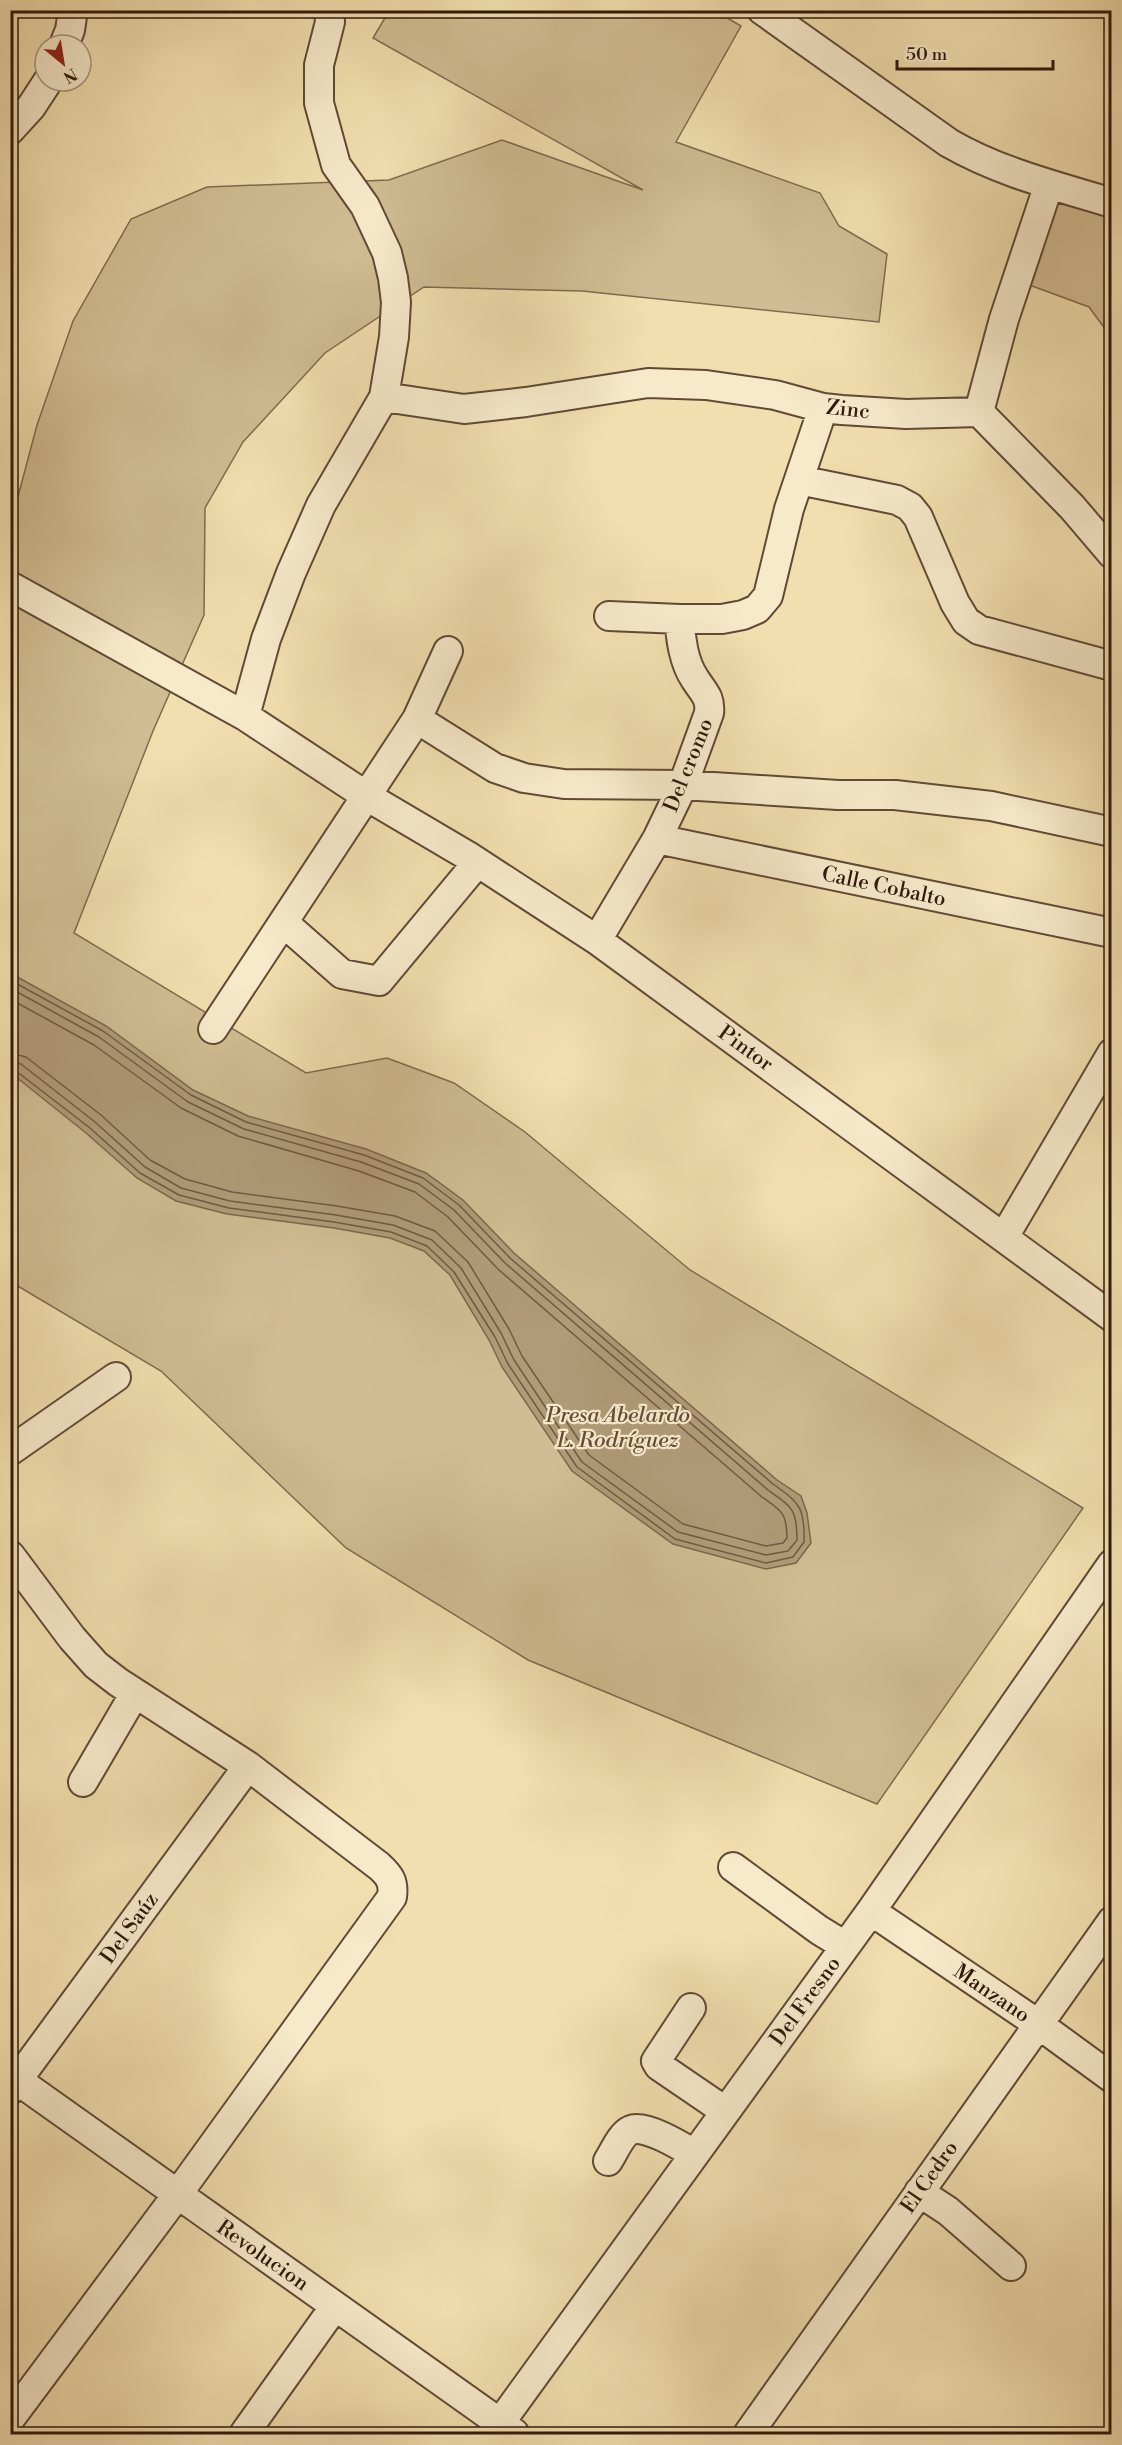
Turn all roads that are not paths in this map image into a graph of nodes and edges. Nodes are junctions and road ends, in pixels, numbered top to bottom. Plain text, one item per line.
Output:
1 (73, 10) edge
2 (329, 10) edge
3 (762, 10) edge
4 (69, 33) edge
5 (40, 93) edge
6 (10, 130) edge
7 (1049, 183) junction
8 (1112, 203) edge
9 (384, 397) junction
10 (823, 408) junction
11 (979, 412) junction
12 (799, 480) junction
13 (1112, 554) edge
14 (10, 586) edge
15 (609, 616) dead end
16 (680, 619) junction
17 (448, 651) dead end
18 (1112, 666) edge
19 (245, 716) junction
20 (417, 719) junction
21 (683, 785) junction
22 (368, 797) junction
23 (1112, 832) edge
24 (657, 839) junction
25 (477, 862) junction
26 (284, 923) junction
27 (1112, 933) edge
28 (597, 940) junction
29 (213, 1029) dead end
30 (1112, 1053) edge
31 (1004, 1237) junction
32 (1112, 1317) edge
33 (116, 1377) dead end
34 (10, 1451) edge
35 (10, 1555) edge
36 (1112, 1564) edge
37 (135, 1693) junction
38 (248, 1766) junction
39 (83, 1782) dead end
40 (733, 1867) dead end
41 (871, 1911) junction
42 (1112, 1921) edge
43 (845, 1946) junction
44 (691, 2008) dead end
45 (1038, 2024) junction
46 (1112, 2078) edge
47 (13, 2082) edge
48 (725, 2111) junction
49 (693, 2154) junction
50 (608, 2161) dead end
51 (919, 2192) junction
52 (177, 2195) junction
53 (1011, 2266) dead end
54 (335, 2306) junction
55 (10, 2419) edge
56 (502, 2431) edge
57 (243, 2434) edge
58 (748, 2434) edge

1 - 4 street
2 - 9 street
3 - 7 street
5 - 6 street
7 - 8 street
7 - 11 street
9 - 10 street, Zinc
9 - 19 street
10 - 11 street, Zinc
10 - 12 street
11 - 13 street
12 - 16 street
12 - 18 street
14 - 19 street, Pintor
15 - 16 street
16 - 21 street, Del cromo
17 - 20 street
19 - 22 street, Pintor
20 - 21 street
20 - 22 street
21 - 23 street
21 - 24 street, Del cromo
22 - 25 street, Pintor
22 - 26 street
24 - 27 street, Calle Cobalto
24 - 28 street, Del cromo
25 - 26 street
25 - 28 street, Pintor
26 - 29 street
28 - 31 street, Pintor
30 - 31 street
31 - 32 street, Pintor
33 - 34 street
35 - 37 street
36 - 41 street, Del Fresno
37 - 38 street
37 - 39 street
38 - 47 street, Del Saúz
38 - 52 street
40 - 43 street
41 - 43 street, Del Fresno
41 - 45 street, Manzano
42 - 45 street, El Cedro
43 - 48 street, Del Fresno
44 - 48 street
45 - 46 street, Manzano
45 - 51 street, El Cedro
47 - 52 street, Revolucion
48 - 49 street, Del Fresno
49 - 50 street
49 - 56 street, Del Fresno
51 - 53 street
51 - 58 street, El Cedro
52 - 54 street, Revolucion
52 - 55 street
54 - 56 street, Revolucion
54 - 57 street

